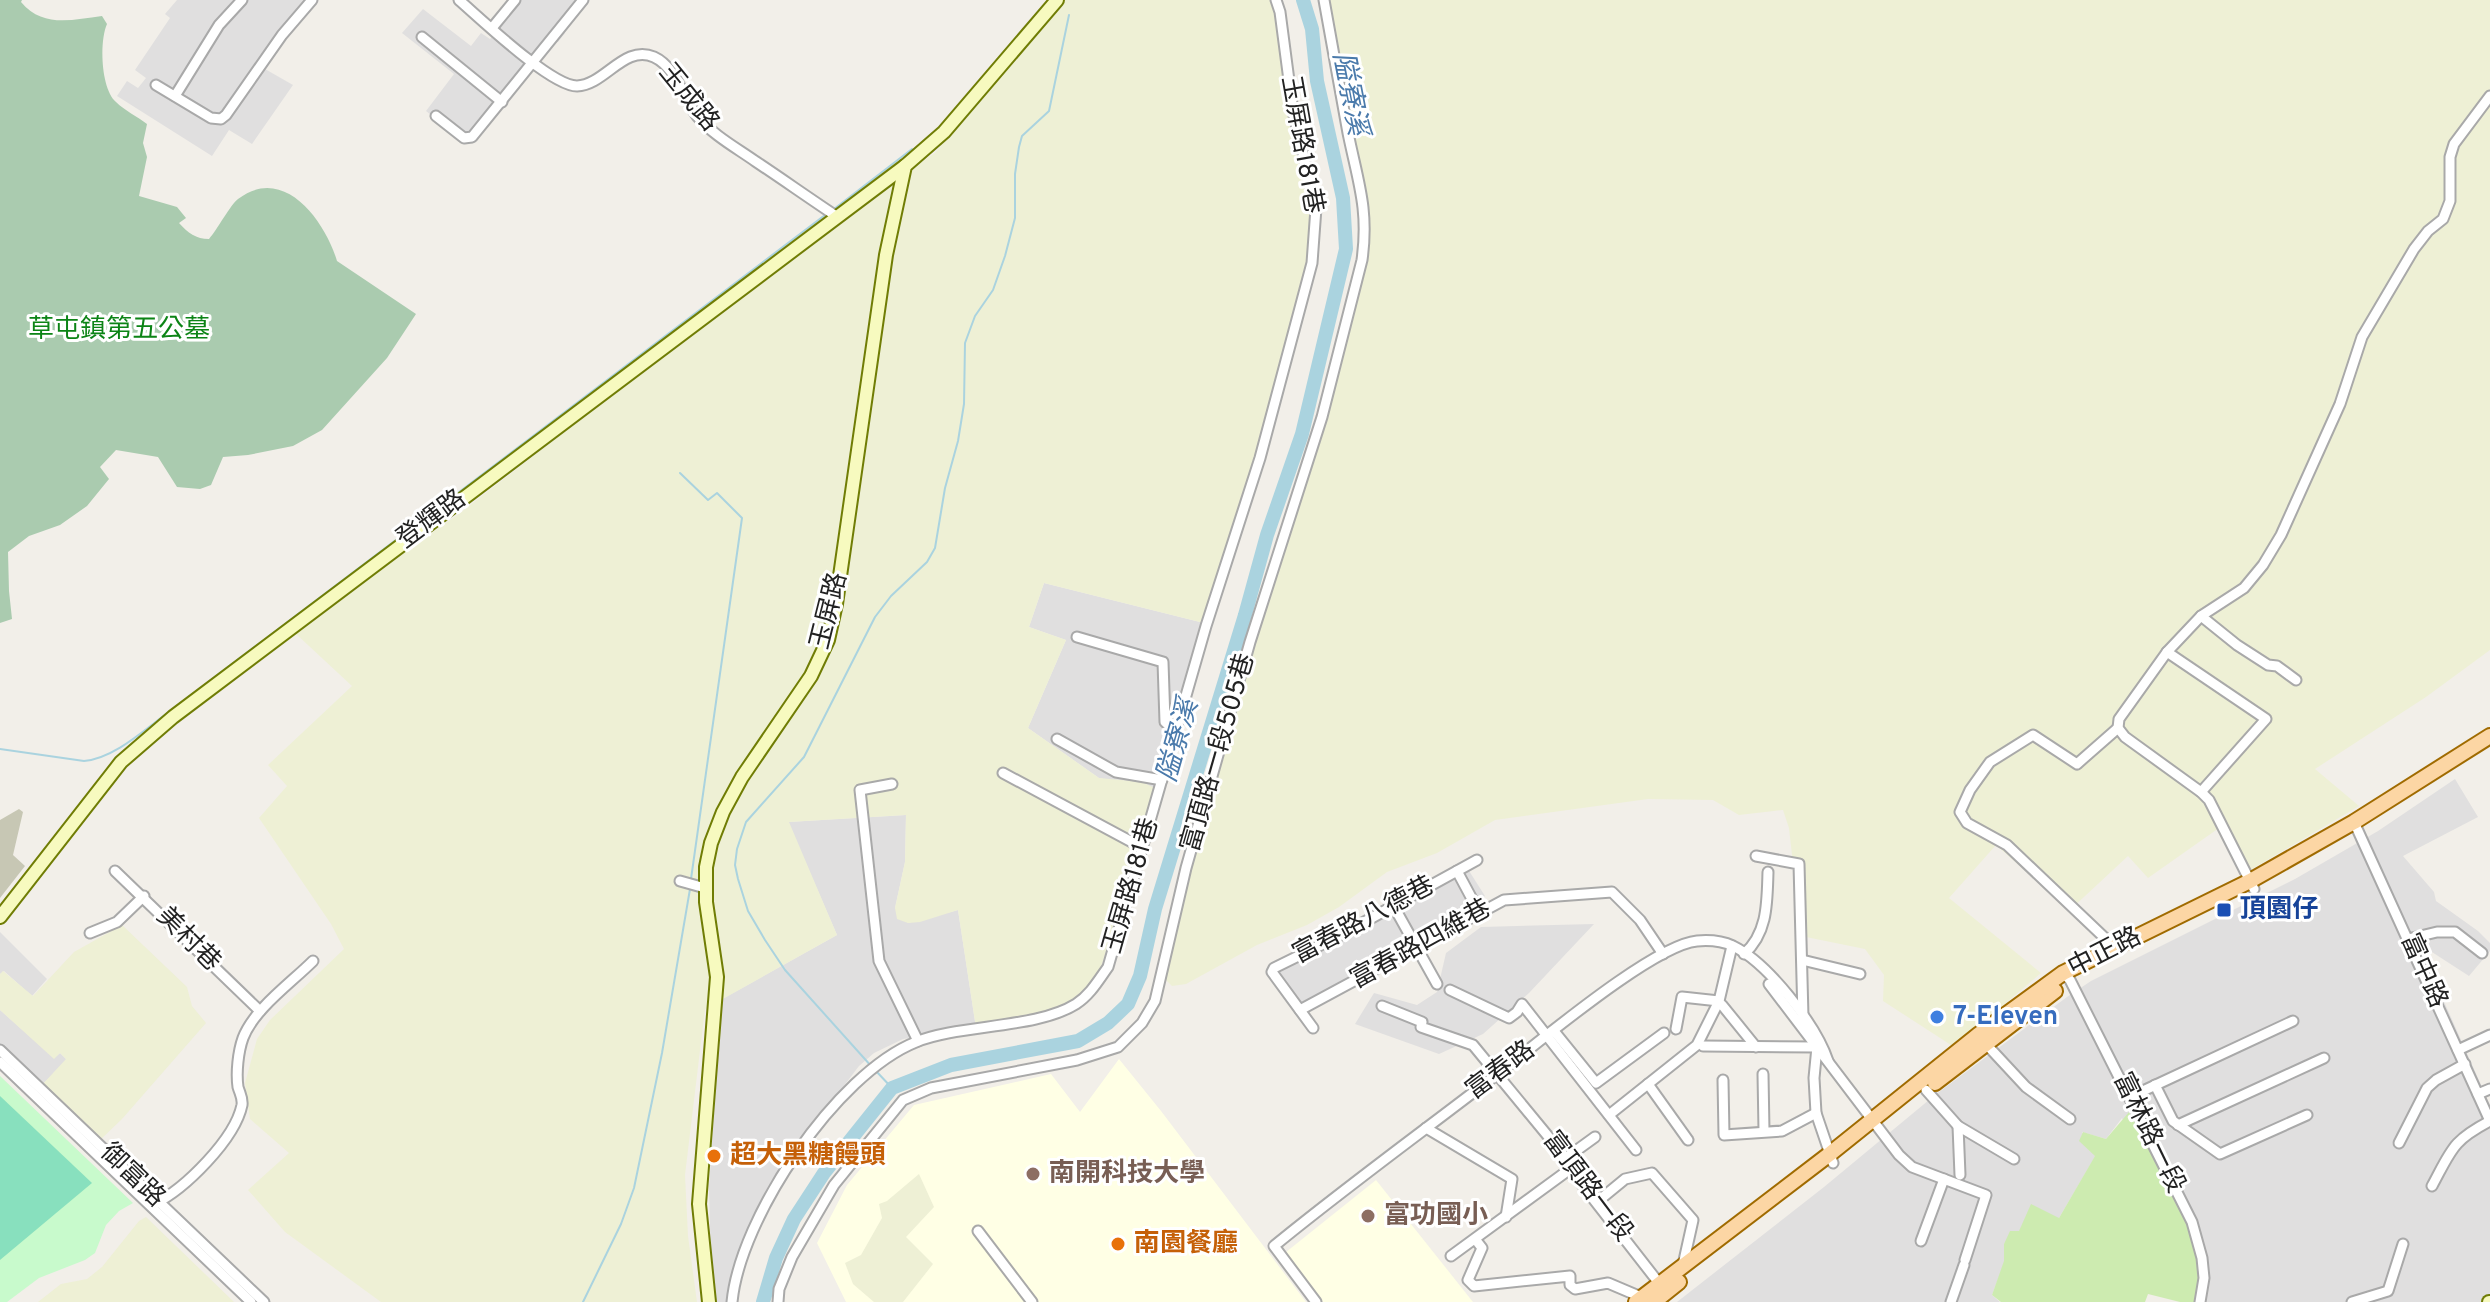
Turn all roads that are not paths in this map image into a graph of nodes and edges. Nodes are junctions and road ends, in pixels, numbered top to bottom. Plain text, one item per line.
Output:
1 (242, 0) edge
2 (312, 0) edge
3 (459, 0) edge
4 (515, 0) edge
5 (583, 0) edge
6 (1057, 0) edge
7 (1276, 0) edge
8 (1324, 0) edge
9 (492, 28) junction
10 (422, 37) dead end
11 (534, 63) junction
12 (156, 85) dead end
13 (175, 96) junction
14 (2490, 96) edge
15 (502, 102) junction
16 (436, 116) dead end
17 (905, 166) junction
18 (836, 216) junction
19 (2201, 616) junction
20 (1077, 637) dead end
21 (2167, 652) junction
22 (2296, 680) dead end
23 (2118, 728) junction
24 (1176, 732) junction
25 (2490, 736) edge
26 (1057, 739) dead end
27 (2490, 748) edge
28 (1003, 773) dead end
29 (1162, 780) junction
30 (892, 784) dead end
31 (2201, 792) junction
32 (2356, 826) junction
33 (1143, 848) junction
34 (1756, 856) dead end
35 (1477, 860) dead end
36 (115, 871) dead end
37 (1457, 871) junction
38 (1768, 872) dead end
39 (683, 882) dead end
40 (2252, 885) junction
41 (705, 888) junction
42 (144, 896) junction
43 (1393, 905) junction
44 (1479, 912) junction
45 (0, 917) edge
46 (90, 933) dead end
47 (2408, 939) junction
48 (1416, 946) junction
49 (1732, 946) junction
50 (2110, 948) junction
51 (2482, 953) dead end
52 (1663, 954) junction
53 (1744, 954) junction
54 (1802, 960) junction
55 (313, 961) dead end
56 (1860, 974) dead end
57 (2066, 976) junction
58 (1437, 984) dead end
59 (1450, 990) dead end
60 (1721, 1003) junction
61 (1382, 1006) dead end
62 (1300, 1010) junction
63 (260, 1011) junction
64 (1803, 1017) junction
65 (2293, 1021) dead end
66 (1313, 1028) dead end
67 (1676, 1029) dead end
68 (1551, 1033) junction
69 (1664, 1033) dead end
70 (2490, 1035) edge
71 (918, 1041) junction
72 (1986, 1044) junction
73 (1703, 1046) dead end
74 (1756, 1047) junction
75 (1817, 1047) junction
76 (0, 1050) edge
77 (2458, 1050) junction
78 (2324, 1058) dead end
79 (1828, 1061) junction
80 (0, 1062) edge
81 (2465, 1064) junction
82 (1498, 1074) junction
83 (1763, 1074) dead end
84 (1723, 1080) dead end
85 (1648, 1084) junction
86 (2155, 1085) junction
87 (2490, 1089) edge
88 (1926, 1090) junction
89 (2478, 1094) junction
90 (2130, 1097) junction
91 (1816, 1113) junction
92 (1609, 1115) junction
93 (2307, 1115) dead end
94 (2070, 1119) dead end
95 (2490, 1121) edge
96 (1876, 1123) junction
97 (2178, 1125) junction
98 (1958, 1126) junction
99 (1426, 1128) junction
100 (1764, 1131) junction
101 (1595, 1137) dead end
102 (1688, 1140) dead end
103 (2399, 1143) dead end
104 (1636, 1150) dead end
105 (1566, 1158) junction
106 (1832, 1158) junction
107 (2014, 1159) dead end
108 (1570, 1169) junction
109 (1960, 1175) dead end
110 (1944, 1179) junction
111 (2432, 1186) dead end
112 (1597, 1202) junction
113 (155, 1203) junction
114 (1506, 1217) junction
115 (978, 1231) dead end
116 (1475, 1239) junction
117 (1921, 1241) dead end
118 (2403, 1244) dead end
119 (1451, 1256) dead end
120 (1683, 1267) junction
121 (1655, 1297) edge
122 (251, 1302) edge
123 (264, 1302) edge
124 (709, 1302) edge
125 (732, 1302) edge
126 (778, 1302) edge
127 (1032, 1302) edge
128 (1316, 1302) edge
129 (1951, 1302) edge
130 (2200, 1302) edge
131 (2352, 1302) edge

1 - 13 street
2 - 13 street
3 - 9 street, 玉成路
4 - 9 street
5 - 11 street
6 - 17 street
7 - 24 street, 玉屏路181巷
8 - 126 street, 富頂路一段505巷
9 - 11 street, 玉成路
10 - 15 street
11 - 15 street
11 - 18 street, 玉成路
12 - 13 street
14 - 19 street
15 - 16 street
17 - 18 street, 登輝路
17 - 41 street, 玉屏路
18 - 45 street, 登輝路
19 - 21 street
19 - 22 street
20 - 24 street
21 - 23 street
21 - 31 street
23 - 31 street
23 - 50 street
24 - 29 street, 玉屏路181巷
25 - 32 main road, 中正路
26 - 29 street
27 - 32 main road, 中正路
28 - 33 street
29 - 33 street, 玉屏路181巷
30 - 71 street
31 - 40 street
32 - 40 main road, 中正路
32 - 47 street, 富中路
33 - 71 street, 玉屏路181巷
34 - 54 street
35 - 37 street, 富春路八德巷
36 - 42 street, 美村巷
37 - 43 street, 富春路八德巷
37 - 44 street
38 - 53 street
39 - 41 street
40 - 50 main road, 中正路
40 - 57 main road, 中正路
41 - 124 street, 玉屏路
42 - 46 street
42 - 63 street, 美村巷
43 - 48 street
43 - 62 street, 富春路八德巷
44 - 48 street, 富春路四維巷
44 - 52 street, 富春路四維巷
47 - 51 street
47 - 77 street, 富中路
48 - 58 street
48 - 62 street, 富春路四維巷
49 - 52 street, 富春路
49 - 53 street, 富春路
49 - 60 street
50 - 57 main road, 中正路
52 - 68 street, 富春路
53 - 64 street, 富春路
53 - 75 street, 富春路
54 - 56 street
54 - 64 street
55 - 63 street
57 - 72 main road, 中正路
57 - 90 street, 富林路一段
57 - 96 main road, 中正路
59 - 68 street
60 - 67 street
60 - 74 street
60 - 85 street
61 - 82 street, 富頂路一段
62 - 66 street, 富春路八德巷
63 - 113 street
64 - 79 street, 富春路
65 - 86 street
68 - 69 street
68 - 82 street, 富春路
68 - 92 street
70 - 77 street
71 - 125 street, 玉屏路181巷
72 - 88 main road, 中正路
72 - 94 street
73 - 74 street
74 - 75 street
75 - 79 street, 富春路
75 - 91 street
76 - 113 street, 御富路
77 - 81 street, 富中路
78 - 97 street
79 - 96 street, 富春路
80 - 113 street, 御富路
81 - 89 street, 富中路
81 - 103 street
82 - 99 street, 富春路
82 - 105 street, 富頂路一段
83 - 100 street
84 - 100 street
85 - 92 street
85 - 102 street
86 - 90 street
86 - 97 street
87 - 89 street
88 - 96 main road, 中正路
88 - 98 street
89 - 95 street, 富中路
90 - 130 street, 富林路一段
91 - 100 street
91 - 106 street
92 - 104 street
93 - 97 street
95 - 111 street
96 - 106 main road, 中正路
96 - 110 street, 富春路
98 - 107 street
98 - 109 street
99 - 114 street
99 - 128 street, 富春路
101 - 105 street
105 - 108 street, 富頂路一段
106 - 120 main road, 中正路
106 - 121 main road, 中正路
108 - 112 street, 富頂路一段
108 - 114 street
110 - 117 street
110 - 129 street, 富春路
112 - 120 street
112 - 121 street, 富頂路一段
113 - 122 street, 御富路
113 - 123 street, 御富路
114 - 116 street
115 - 127 street
116 - 119 street
116 - 121 street
118 - 131 street
120 - 121 main road, 中正路

